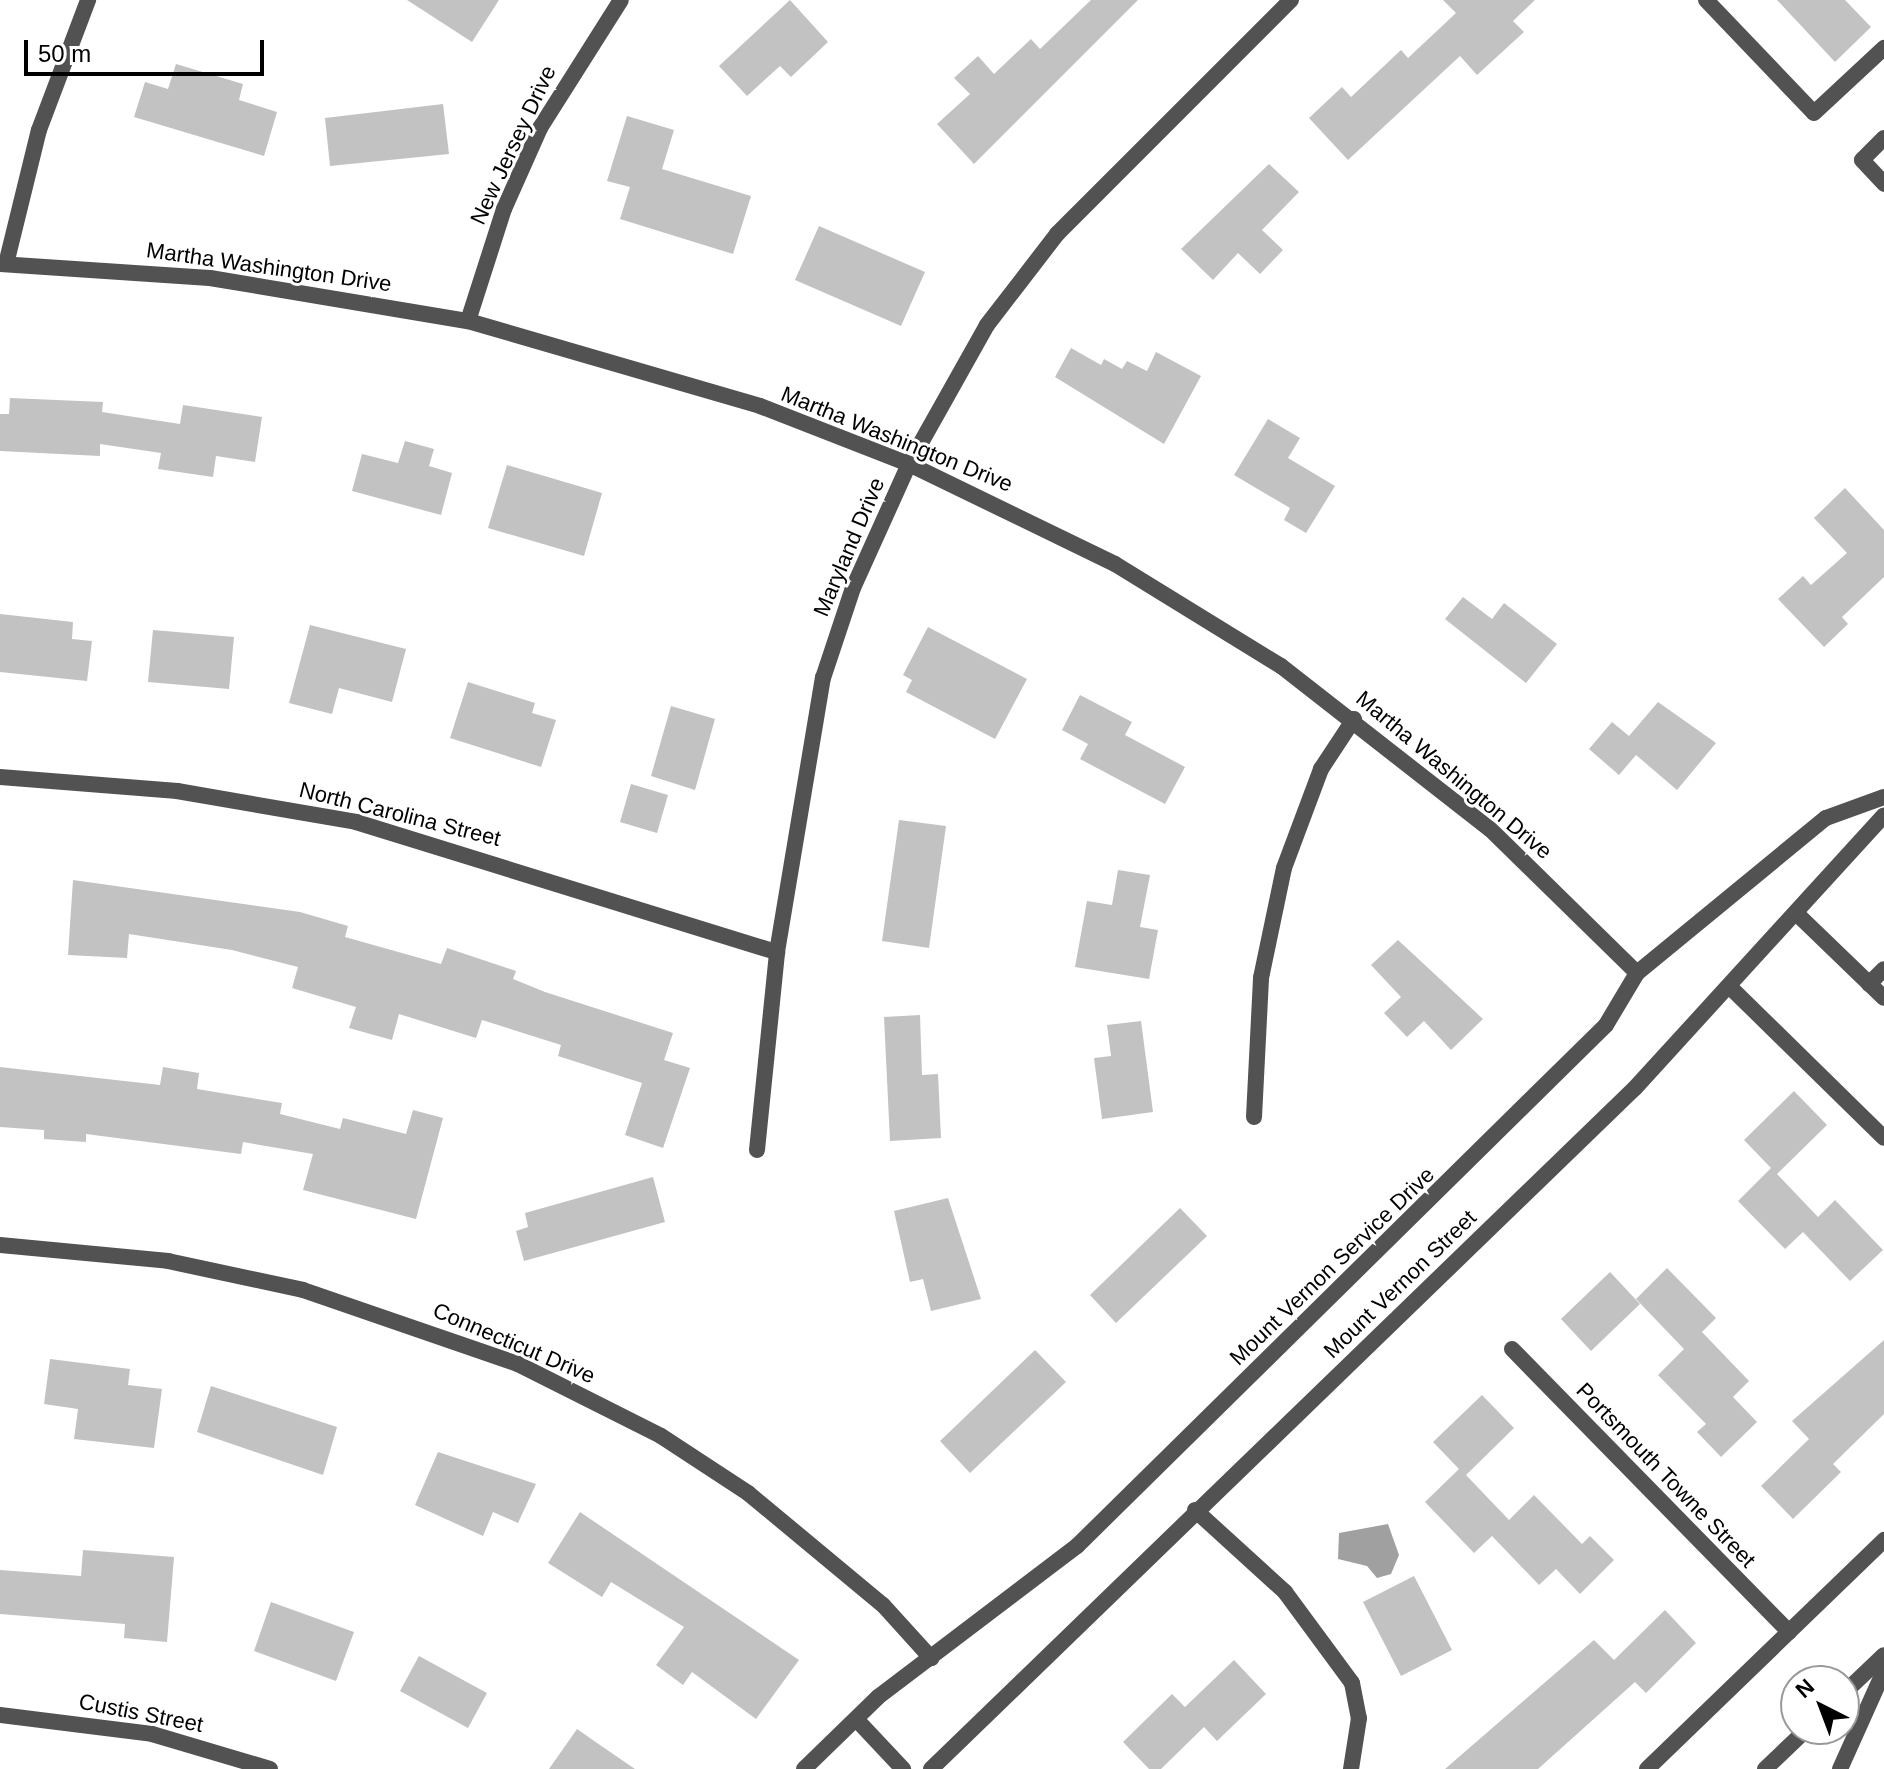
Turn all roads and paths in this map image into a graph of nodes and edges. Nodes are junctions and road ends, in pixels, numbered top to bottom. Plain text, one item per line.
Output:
1 (88, 0) edge
2 (621, 0) edge
3 (1291, 0) edge
4 (1706, 0) edge
5 (1884, 48) edge
6 (1884, 138) edge
7 (1884, 184) edge
8 (3, 264) edge
9 (468, 321) junction
10 (909, 464) junction
11 (1354, 719) junction
12 (0, 777) edge
13 (1884, 797) edge
14 (1884, 815) edge
15 (1796, 913) junction
16 (777, 952) junction
17 (1884, 969) edge
18 (1637, 973) junction
19 (1869, 984) junction
20 (1731, 988) junction
21 (1884, 998) edge
22 (1254, 1117) dead end
23 (1884, 1138) edge
24 (757, 1150) dead end
25 (0, 1245) edge
26 (1512, 1349) dead end
27 (1195, 1510) junction
28 (1884, 1540) edge
29 (1789, 1632) junction
30 (1884, 1655) edge
31 (931, 1658) junction
32 (1884, 1671) edge
33 (1860, 1678) edge
34 (0, 1715) edge
35 (856, 1719) junction
36 (1790, 1745) edge
37 (270, 1769) edge
38 (804, 1769) edge
39 (903, 1769) edge
40 (931, 1769) edge
41 (1351, 1769) edge
42 (1647, 1769) edge
43 (1765, 1769) edge
44 (1840, 1769) edge

1 - 8 street
2 - 9 street, New Jersey Drive
3 - 10 street, Maryland Drive
4 - 5 street
6 - 7 street
8 - 9 street, Martha Washington Drive
9 - 10 street, Martha Washington Drive
10 - 11 street, Martha Washington Drive
10 - 16 street, Maryland Drive
11 - 18 street, Martha Washington Drive
11 - 22 street
12 - 16 street, North Carolina Street
13 - 18 street, Mount Vernon Service Drive
14 - 15 street, Mount Vernon Street
15 - 19 street
15 - 20 street, Mount Vernon Street
16 - 24 street, Maryland Drive
17 - 19 street
18 - 31 street, Mount Vernon Service Drive
19 - 21 street
20 - 23 street
20 - 27 street, Mount Vernon Street
25 - 31 street, Connecticut Drive
26 - 29 street, Portsmouth Towne Street
27 - 40 street, Mount Vernon Street
27 - 41 street
28 - 29 street
29 - 42 street
30 - 33 street
31 - 35 street, Mount Vernon Service Drive
32 - 44 street
34 - 37 street, Custis Street
35 - 38 street, Mount Vernon Service Drive
35 - 39 street
36 - 43 street

